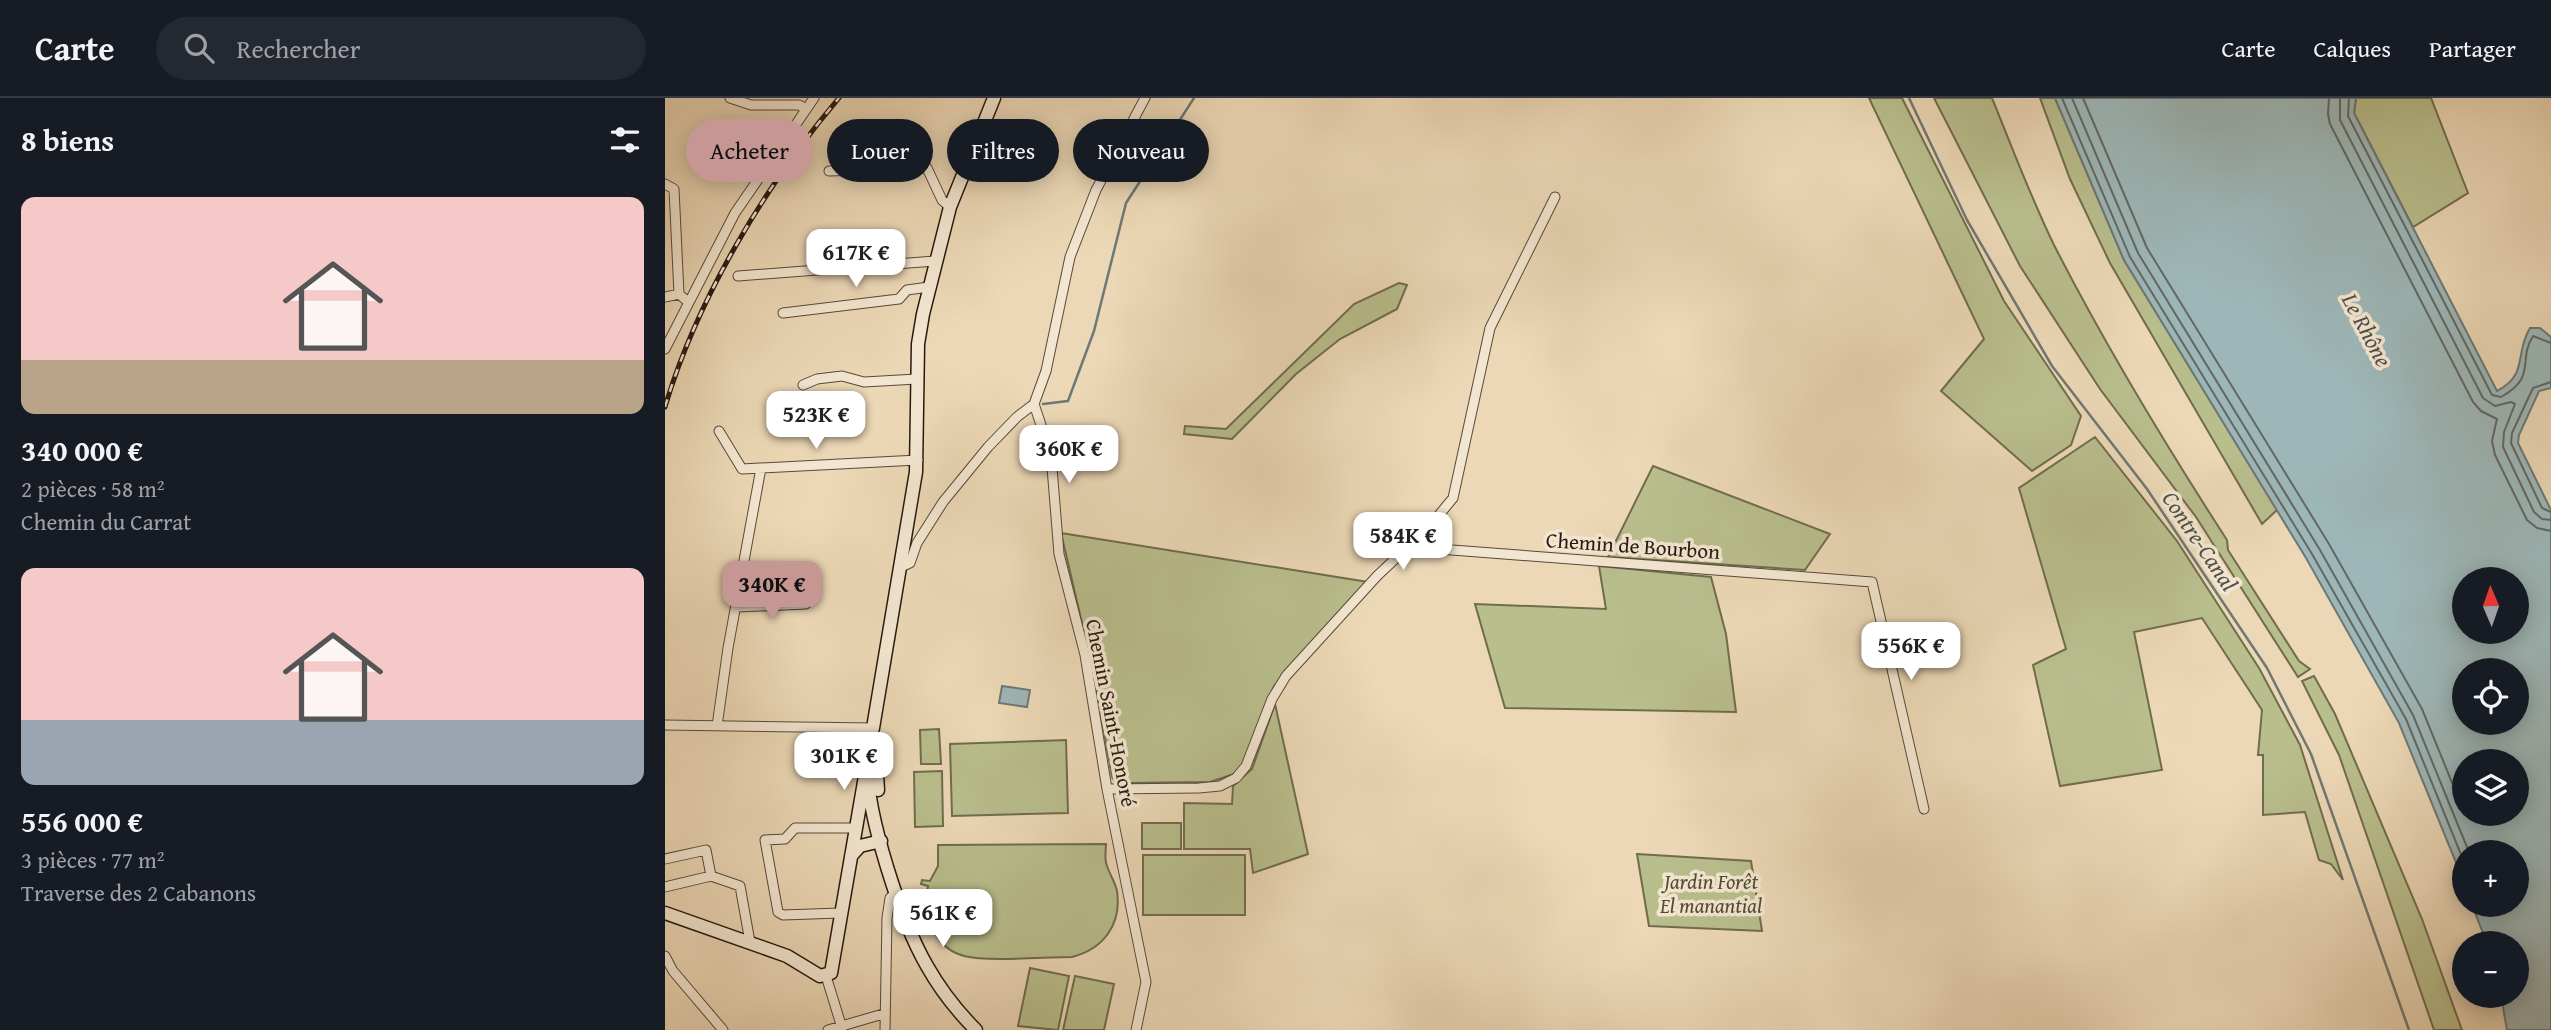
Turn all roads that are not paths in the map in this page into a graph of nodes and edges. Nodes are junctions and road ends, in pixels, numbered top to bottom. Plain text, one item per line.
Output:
1 (730, 98) edge
2 (814, 98) edge
3 (994, 98) edge
4 (1145, 98) edge
5 (806, 109) junction
6 (933, 181) edge
7 (665, 184) edge
8 (1555, 197) dead end
9 (950, 207) junction
10 (935, 261) junction
11 (738, 276) dead end
12 (929, 288) junction
13 (679, 294) junction
14 (665, 297) edge
15 (688, 302) junction
16 (783, 313) dead end
17 (665, 349) edge
18 (917, 379) junction
19 (803, 385) dead end
20 (1034, 404) junction
21 (719, 431) dead end
22 (918, 460) junction
23 (761, 468) junction
24 (1400, 554) junction
25 (901, 567) junction
26 (806, 604) dead end
27 (737, 607) junction
28 (665, 725) edge
29 (717, 726) junction
30 (873, 728) junction
31 (867, 766) junction
32 (1107, 789) junction
33 (1924, 809) dead end
34 (875, 819) junction
35 (855, 826) junction
36 (883, 835) junction
37 (665, 859) edge
38 (850, 860) junction
39 (711, 876) junction
40 (665, 887) edge
41 (897, 892) junction
42 (840, 912) junction
43 (665, 913) edge
44 (750, 942) junction
45 (665, 956) edge
46 (826, 976) junction
47 (948, 997) junction
48 (883, 1014) junction
49 (842, 1027) edge
50 (723, 1030) edge
51 (828, 1030) edge
52 (885, 1030) edge
53 (976, 1030) edge
54 (1136, 1030) edge

1 - 5 street
2 - 5 street
3 - 9 main road
4 - 20 street
5 - 15 street
6 - 9 street
7 - 13 street
8 - 24 street
9 - 10 main road
10 - 11 street
10 - 12 main road
12 - 16 street
12 - 18 main road
13 - 14 street
13 - 15 street
15 - 17 street
18 - 19 street
18 - 22 main road
20 - 25 street
20 - 32 street, Chemin Saint-Honoré
21 - 23 street
22 - 23 street
22 - 25 main road
23 - 27 street
24 - 32 street
24 - 33 street, Chemin de Bourbon
25 - 30 main road
26 - 27 street
27 - 29 street
28 - 29 street
29 - 30 street
30 - 31 main road
30 - 36 main road
31 - 34 main road
31 - 35 main road
32 - 54 street, Chemin Saint-Honoré
34 - 35 main road
34 - 36 main road
35 - 38 main road
35 - 42 street
36 - 38 main road
36 - 41 main road
36 - 47 main road
37 - 39 street
38 - 42 main road
39 - 40 street
39 - 44 street
41 - 47 main road
41 - 48 street
42 - 46 main road
43 - 44 main road
44 - 46 main road
45 - 50 street
46 - 49 street
47 - 53 main road
48 - 49 street
48 - 52 street
49 - 51 street

